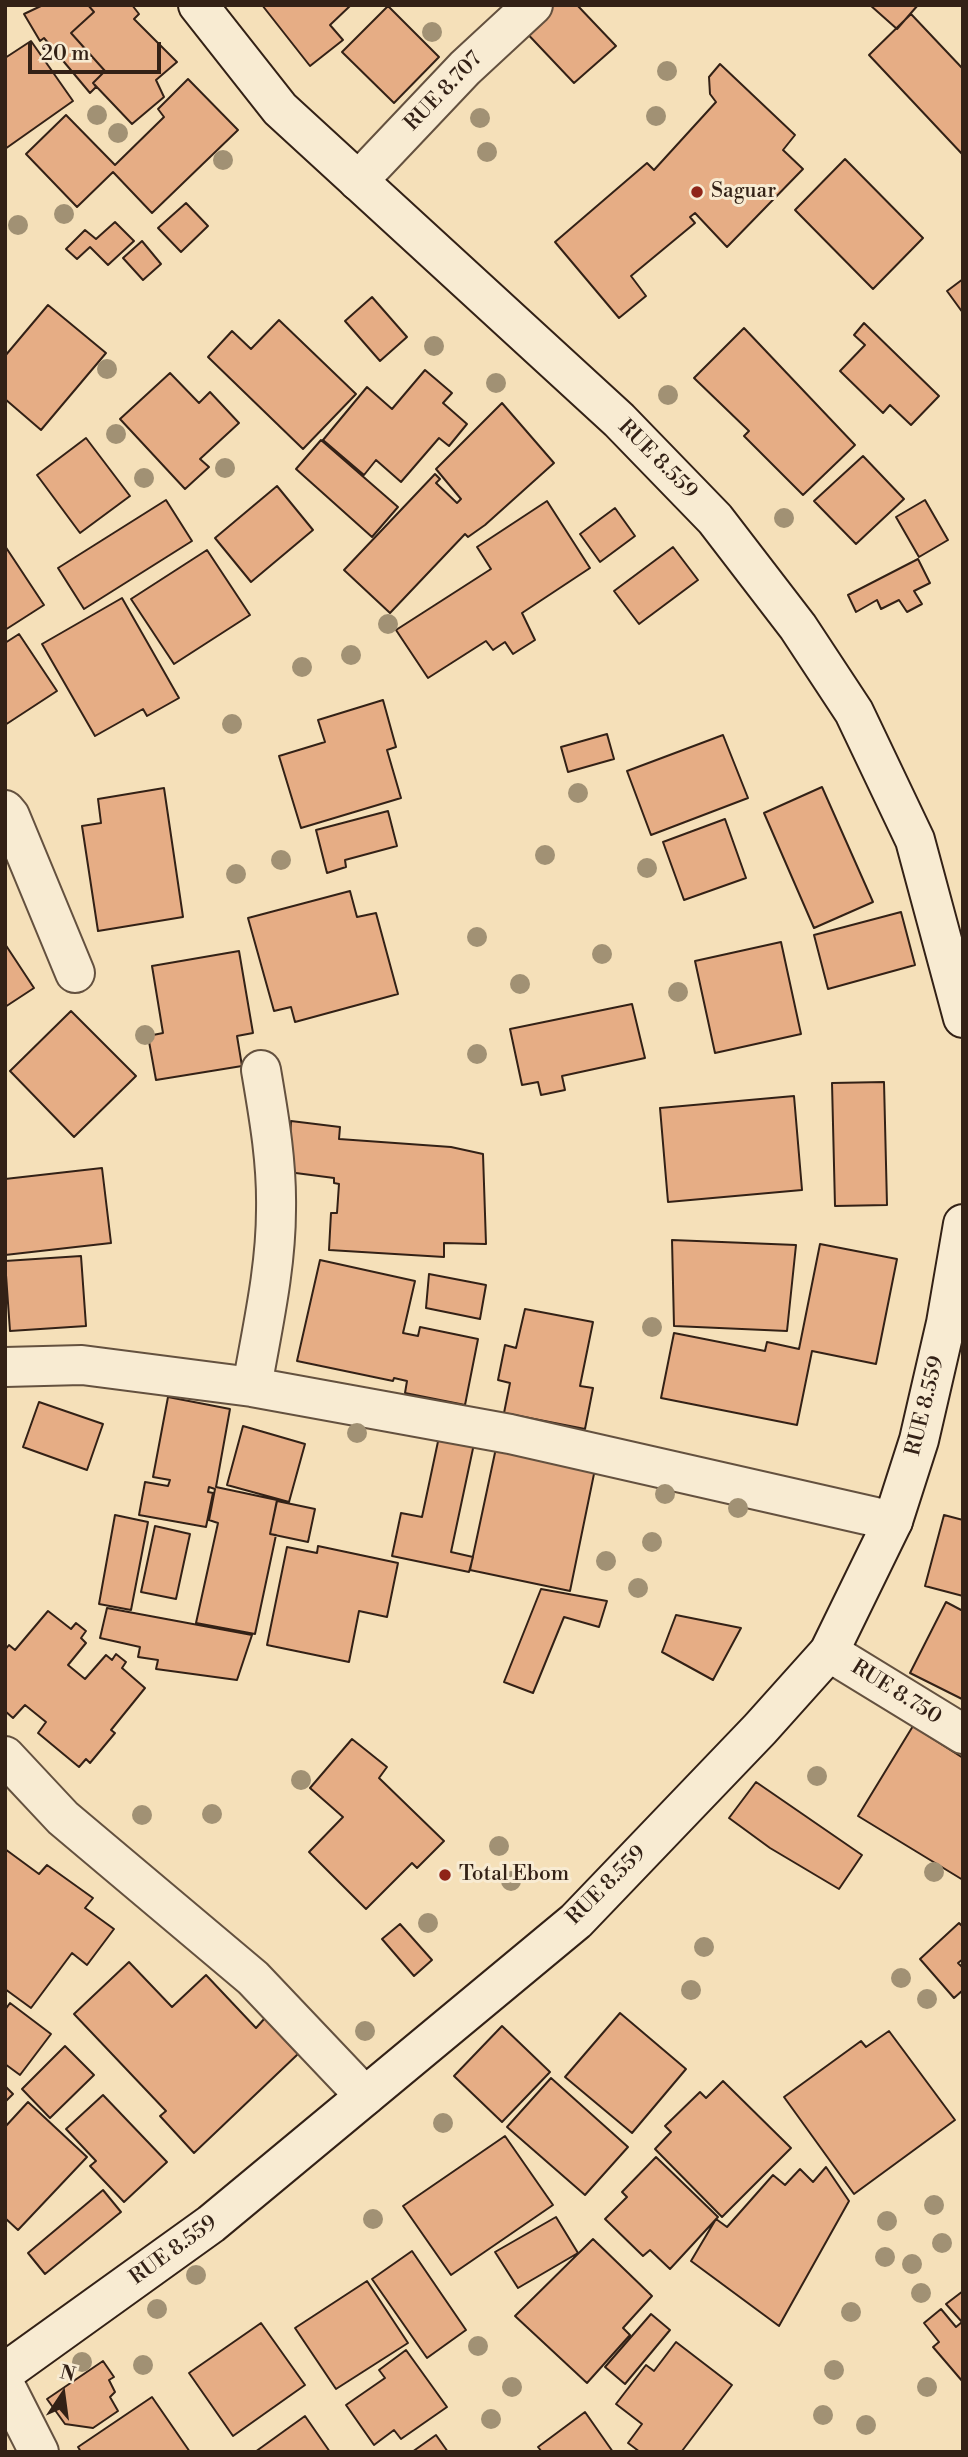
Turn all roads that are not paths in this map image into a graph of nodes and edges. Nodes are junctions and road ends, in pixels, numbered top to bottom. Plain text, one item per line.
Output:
1 (198, 5) edge
2 (533, 5) edge
3 (358, 181) junction
4 (5, 810) edge
5 (75, 973) dead end
6 (963, 1018) edge
7 (261, 1070) dead end
8 (963, 1224) edge
9 (5, 1367) edge
10 (252, 1387) junction
11 (893, 1521) junction
12 (829, 1651) junction
13 (963, 1734) edge
14 (5, 1756) edge
15 (365, 2096) junction
16 (5, 2372) edge
17 (5, 2385) edge
18 (39, 2452) edge

1 - 3 main road, RUE 8.559
2 - 3 main road, RUE 8.707
3 - 6 main road, RUE 8.559
4 - 5 main road
7 - 10 main road
8 - 11 main road, RUE 8.559
9 - 10 main road
10 - 11 main road
11 - 12 main road, RUE 8.559
12 - 13 main road, RUE 8.750
12 - 15 main road, RUE 8.559
14 - 15 main road
15 - 16 main road, RUE 8.559
17 - 18 main road

